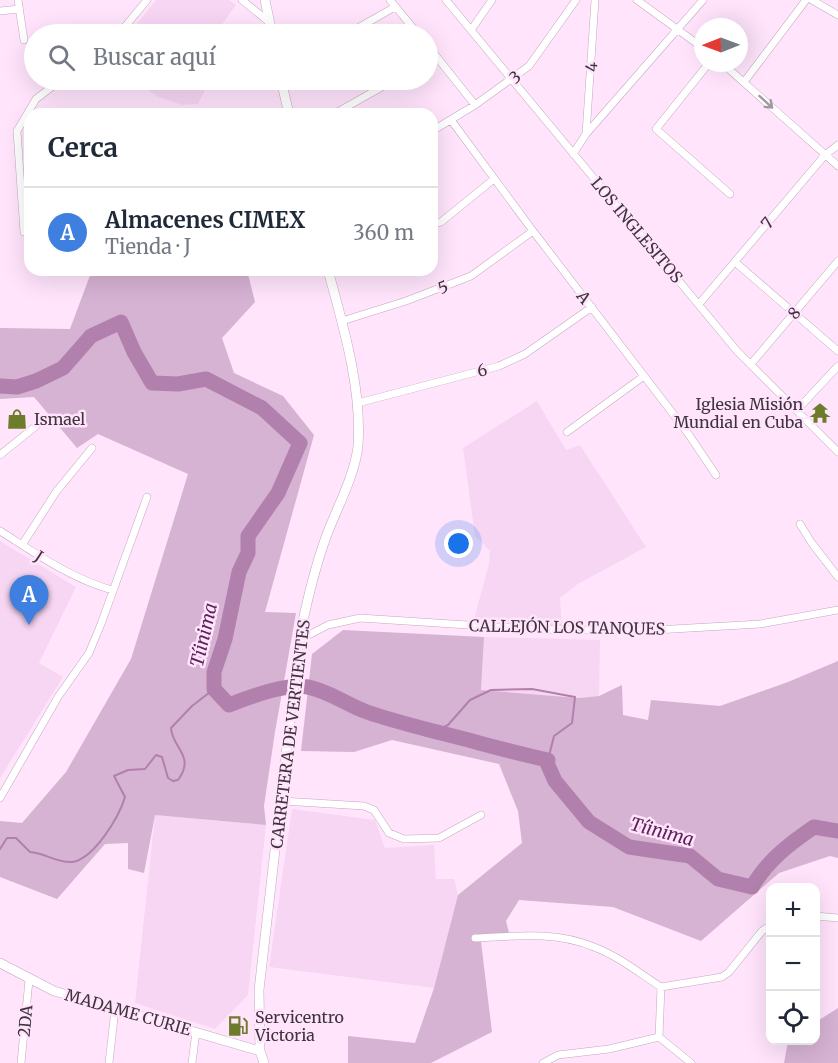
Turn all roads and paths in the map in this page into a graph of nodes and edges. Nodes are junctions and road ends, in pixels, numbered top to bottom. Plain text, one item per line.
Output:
1 (18, 0) edge
2 (147, 0) edge
3 (242, 0) edge
4 (265, 0) edge
5 (390, 0) edge
6 (446, 0) edge
7 (492, 0) edge
8 (576, 0) edge
9 (595, 0) edge
10 (637, 0) edge
11 (704, 0) edge
12 (806, 0) edge
13 (812, 0) edge
14 (395, 7) junction
15 (19, 9) junction
16 (0, 11) edge
17 (838, 15) edge
18 (269, 22) joint
19 (127, 24) edge
20 (365, 24) edge
21 (409, 24) edge
22 (471, 30) junction
23 (678, 30) junction
24 (24, 40) dead end
25 (694, 42) edge
26 (438, 59) edge
27 (702, 72) edge
28 (732, 72) edge
29 (512, 79) junction
30 (744, 82) junction
31 (48, 90) edge
32 (283, 90) edge
33 (376, 90) edge
34 (475, 105) junction
35 (31, 108) edge
36 (288, 108) edge
37 (345, 108) edge
38 (24, 119) edge
39 (451, 120) junction
40 (438, 128) edge
41 (586, 134) junction
42 (838, 145) edge
43 (573, 154) junction
44 (825, 155) junction
45 (838, 166) edge
46 (494, 179) junction
47 (24, 180) edge
48 (730, 194) dead end
49 (438, 223) edge
50 (533, 231) junction
51 (838, 261) edge
52 (735, 262) junction
53 (330, 276) edge
54 (699, 304) junction
55 (592, 307) junction
56 (794, 313) junction
57 (342, 321) junction
58 (838, 351) edge
59 (751, 364) junction
60 (838, 366) edge
61 (644, 376) junction
62 (358, 402) junction
63 (798, 410) junction
64 (36, 426) dead end
65 (567, 432) dead end
66 (92, 448) dead end
67 (838, 452) edge
68 (0, 455) edge
69 (716, 475) dead end
70 (147, 497) dead end
71 (800, 524) dead end
72 (0, 531) edge
73 (22, 545) junction
74 (838, 577) edge
75 (112, 590) junction
76 (838, 610) edge
77 (300, 640) junction
78 (0, 798) edge
79 (282, 801) junction
80 (481, 815) dead end
81 (820, 916) edge
82 (838, 918) edge
83 (766, 929) edge
84 (476, 938) dead end
85 (0, 963) edge
86 (29, 980) junction
87 (661, 987) junction
88 (115, 1009) junction
89 (196, 1032) junction
90 (659, 1037) junction
91 (260, 1051) junction
92 (21, 1063) edge
93 (109, 1063) edge
94 (192, 1063) edge
95 (264, 1063) edge
96 (543, 1063) edge
97 (691, 1063) edge

1 - 15 street
2 - 19 street
3 - 18 street
4 - 18 main road
5 - 14 street
6 - 22 street, LOS INGLESITOS
7 - 22 street
8 - 29 street, 3
9 - 41 street, 4
10 - 23 street
11 - 23 street
12 - 30 street
13 - 17 street
14 - 20 street
14 - 21 street
15 - 16 street
15 - 24 street
22 - 29 street, LOS INGLESITOS
23 - 25 street
23 - 41 street
26 - 34 street
27 - 48 street
28 - 30 street
29 - 34 street, 3
29 - 43 street, LOS INGLESITOS
30 -> 44 street
31 - 35 street
32 - 36 main road
33 - 37 street
34 - 39 street, 3
38 - 47 street
39 - 40 street, 3
39 - 46 street, A
41 - 43 street
42 - 44 street, 7
43 - 54 street, LOS INGLESITOS
44 - 45 street
44 - 52 street, 7
46 - 49 street
46 - 50 street, A
50 - 55 street, A
50 - 57 street, 5
51 - 56 street, 8
52 - 54 street, 7
52 - 56 street
53 - 57 main road, CARRETERA DE VERTIENTES
54 - 59 street, LOS INGLESITOS
55 - 61 street, A
55 - 62 street, 6
56 - 58 street
56 - 59 street, 8
57 - 62 main road, CARRETERA DE VERTIENTES
59 - 63 street, LOS INGLESITOS
60 - 63 street
61 - 65 street
61 - 69 street, A
62 - 77 main road, CARRETERA DE VERTIENTES
63 - 67 street, LOS INGLESITOS
64 - 68 street
66 - 73 street
70 - 75 street
71 - 74 street
72 - 73 street, J
73 - 75 street, J
75 - 78 street
76 - 77 street, CALLEJÓN LOS TANQUES
77 - 79 main road, CARRETERA DE VERTIENTES
79 - 80 street
79 - 91 main road, CARRETERA DE VERTIENTES
81 - 82 street
83 - 87 street
84 - 87 street
85 - 86 main road, MADAME CURIE
86 - 88 main road, MADAME CURIE
86 - 92 street, 2DA
87 - 90 street
88 - 89 main road, MADAME CURIE
88 - 93 street
89 - 91 main road, MADAME CURIE
89 - 94 street
90 - 96 street
90 - 97 street
91 - 95 main road, CARRETERA DE VERTIENTES

